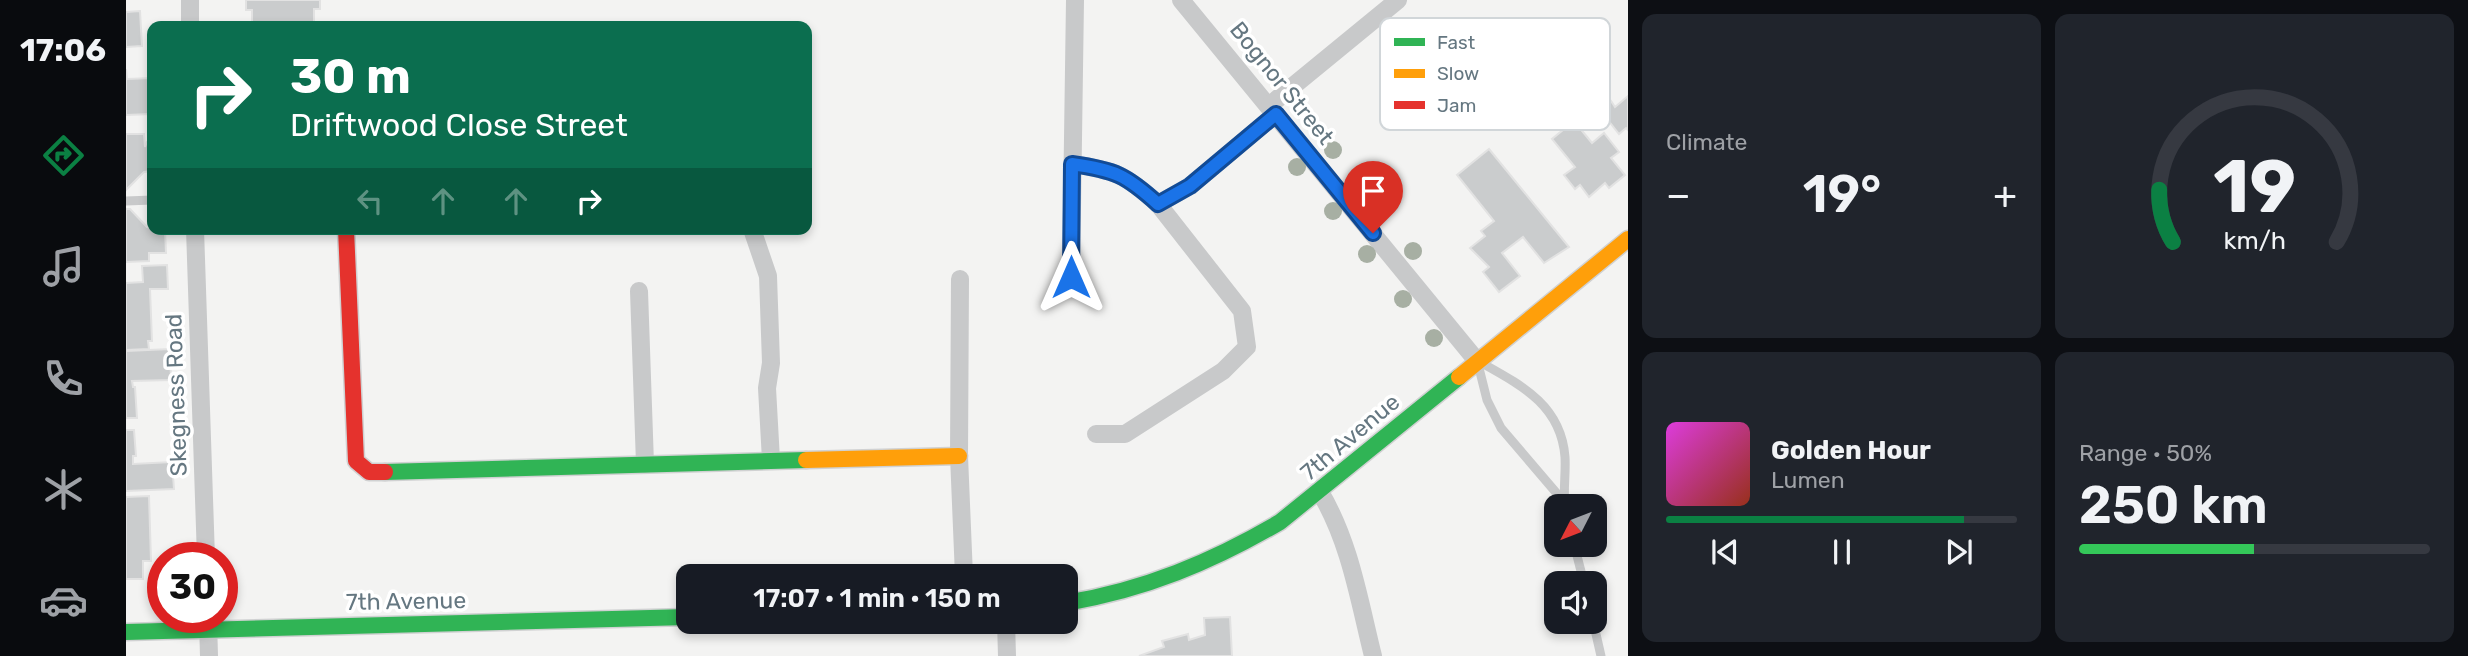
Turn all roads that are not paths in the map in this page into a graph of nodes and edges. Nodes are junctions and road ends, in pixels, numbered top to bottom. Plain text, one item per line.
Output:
1 (190, 0) edge
2 (1075, 0) edge
3 (1181, 0) edge
4 (1398, 0) edge
5 (190, 21) edge
6 (1273, 110) junction
7 (1072, 164) junction
8 (147, 200) edge
9 (126, 201) edge
10 (1158, 204) junction
11 (195, 235) edge
12 (346, 235) edge
13 (754, 235) edge
14 (1628, 239) edge
15 (1071, 277) dead end
16 (960, 279) dead end
17 (639, 290) dead end
18 (1477, 361) junction
19 (1096, 434) dead end
20 (960, 456) junction
21 (771, 460) junction
22 (645, 464) junction
23 (1320, 492) junction
24 (1557, 494) edge
25 (1565, 494) edge
26 (205, 542) edge
27 (964, 564) edge
28 (1078, 600) edge
29 (676, 617) edge
30 (238, 623) edge
31 (147, 630) edge
32 (126, 632) edge
33 (208, 633) edge
34 (1006, 634) edge
35 (1596, 634) edge
36 (209, 656) edge
37 (1007, 656) edge
38 (1373, 656) edge
39 (1601, 656) edge

1 - 5 street
2 - 7 street
3 - 6 street, Bognor Street
4 - 6 street
6 - 10 street
6 - 18 street, Bognor Street
7 - 10 street
7 - 15 street
8 - 9 lane
10 - 19 street
11 - 26 street, Skegness Road
12 - 22 street
13 - 21 street
14 - 18 street, 7th Avenue
16 - 20 street
17 - 22 street
18 - 23 street, 7th Avenue
18 - 24 lane
18 - 25 lane
20 - 21 street
20 - 27 street
21 - 22 street
23 - 28 street, 7th Avenue
23 - 38 street
29 - 30 street, 7th Avenue
31 - 32 street, 7th Avenue
33 - 36 street
34 - 37 street
35 - 39 lane

